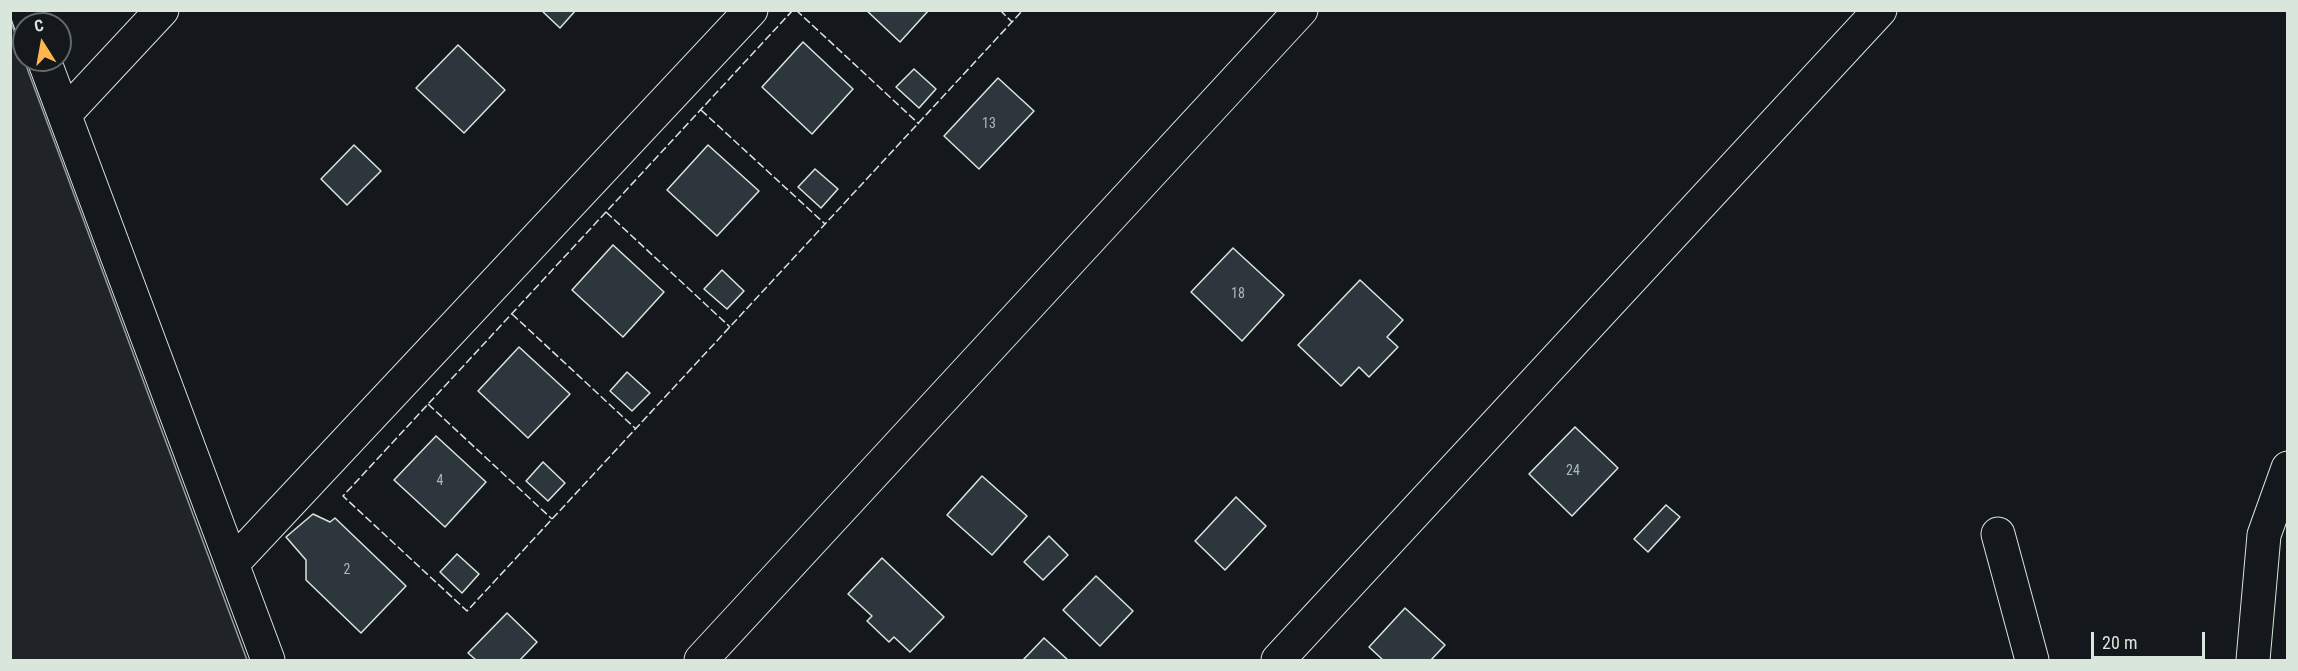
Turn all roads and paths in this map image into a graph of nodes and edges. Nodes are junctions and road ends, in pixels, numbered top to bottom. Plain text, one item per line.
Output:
1 (162, 10) edge
2 (751, 10) edge
3 (1301, 10) edge
4 (1880, 10) edge
5 (48, 72) edge
6 (64, 114) junction
7 (2288, 468) edge
8 (1998, 534) dead end
9 (232, 564) junction
10 (268, 660) edge
11 (701, 660) edge
12 (1278, 660) edge
13 (2032, 660) edge
14 (2253, 660) edge

1 - 6 street
2 - 9 street
3 - 11 street
4 - 12 street
5 - 6 street
6 - 9 street
7 - 14 street
8 - 13 street
9 - 10 street

